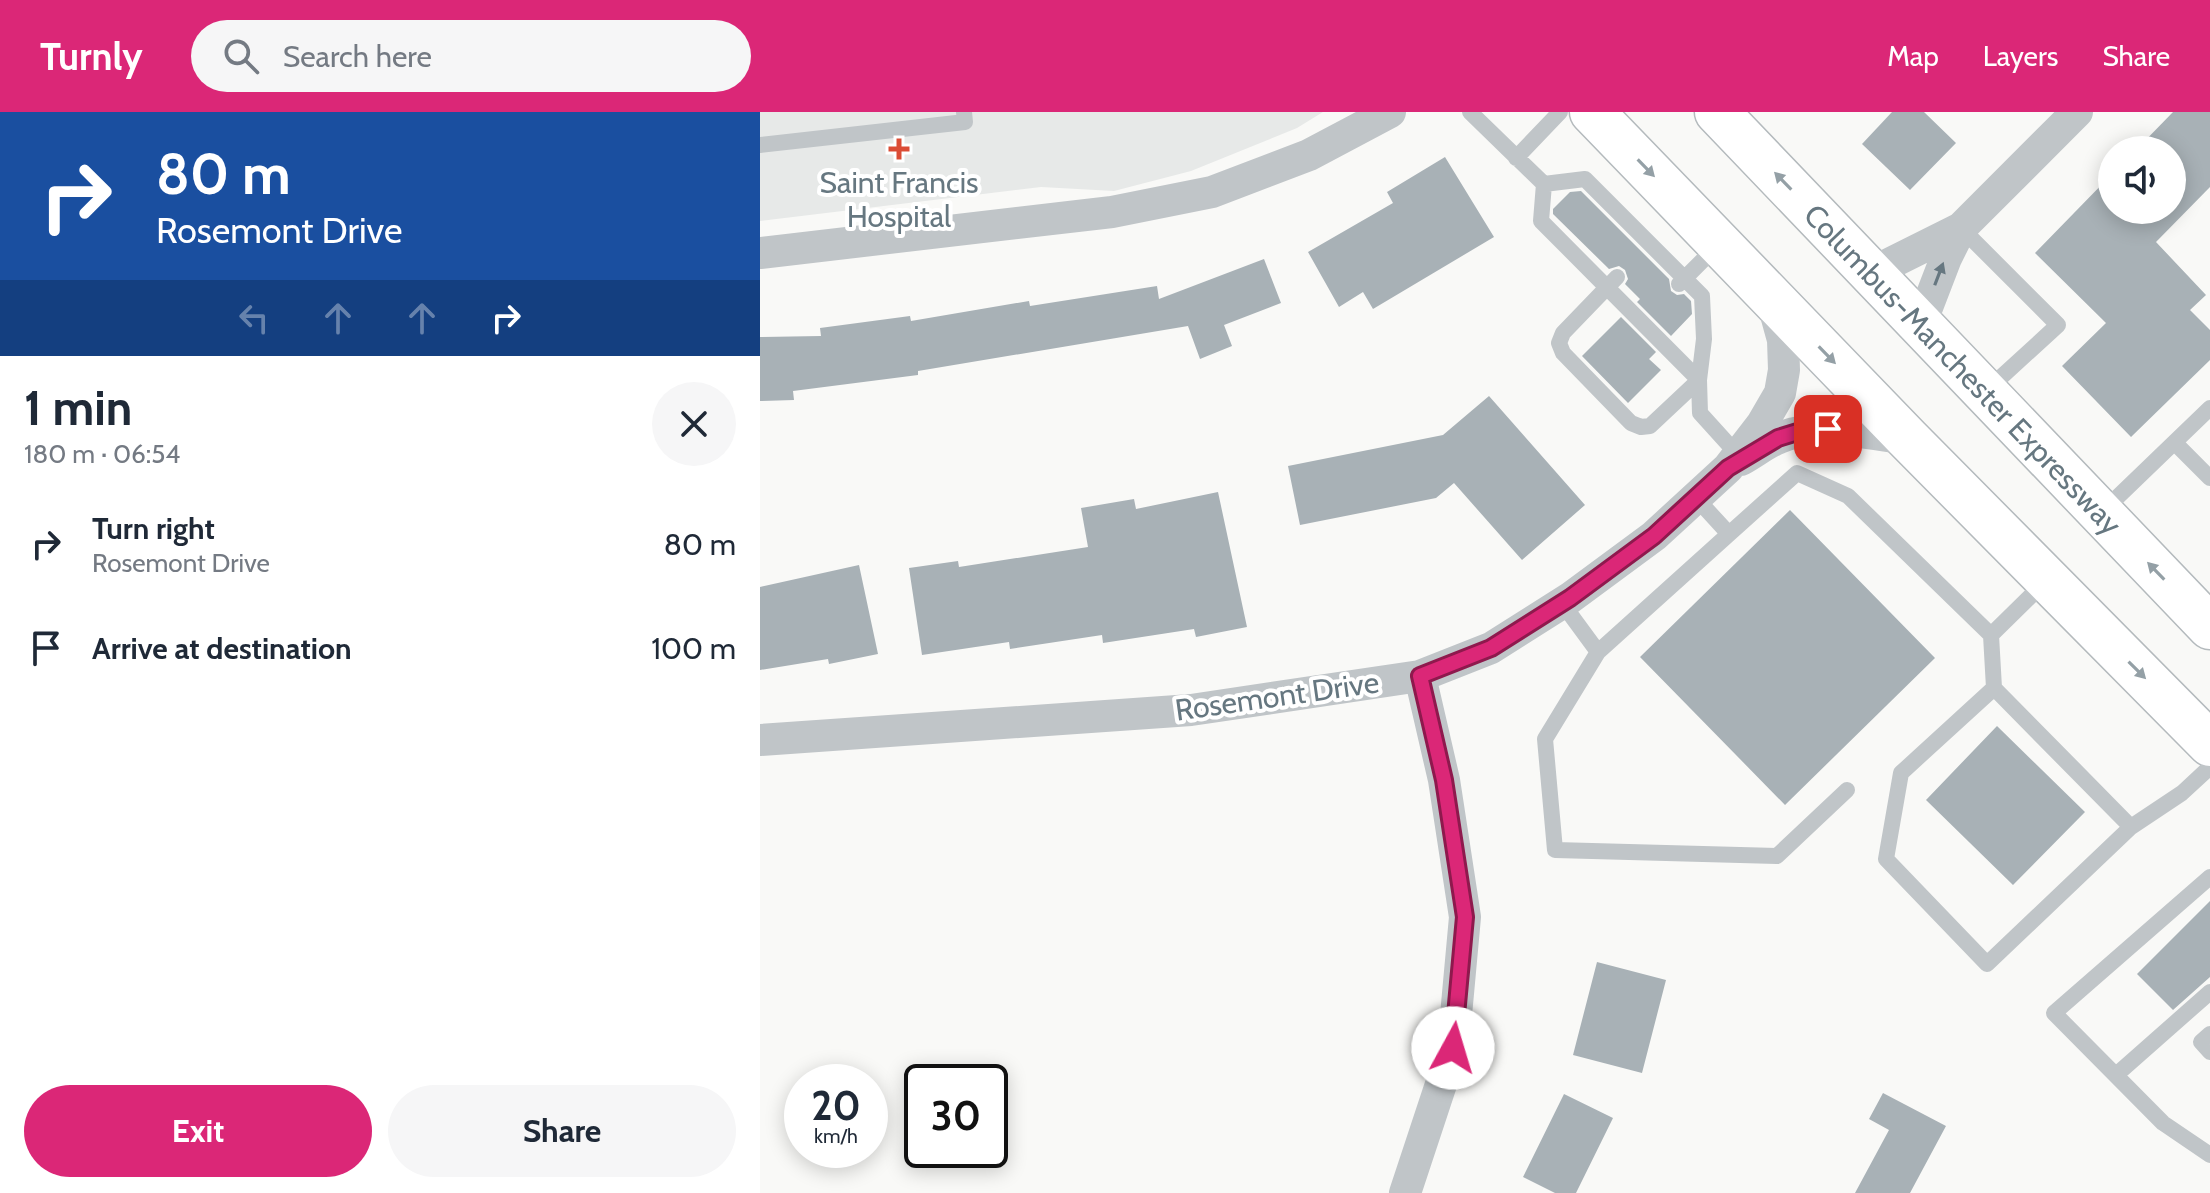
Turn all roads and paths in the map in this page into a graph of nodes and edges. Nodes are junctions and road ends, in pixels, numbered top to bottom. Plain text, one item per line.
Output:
1 (964, 112) edge
2 (1390, 112) edge
3 (1470, 112) edge
4 (1560, 112) edge
5 (1592, 112) edge
6 (1717, 112) edge
7 (2077, 112) edge
8 (760, 145) edge
9 (1516, 158) junction
10 (1544, 184) junction
11 (1961, 228) junction
12 (1719, 243) junction
13 (760, 253) edge
14 (1871, 273) junction
15 (1612, 282) junction
16 (1682, 282) junction
17 (1771, 297) junction
18 (1921, 323) junction
19 (1699, 380) junction
20 (1986, 392) junction
21 (2210, 408) edge
22 (1908, 439) junction
23 (2175, 443) junction
24 (1733, 462) junction
25 (2210, 478) edge
26 (1696, 498) junction
27 (2101, 513) junction
28 (1729, 534) junction
29 (2047, 579) junction
30 (1562, 603) junction
31 (2206, 614) edge
32 (1991, 635) junction
33 (1598, 652) junction
34 (1420, 676) junction
35 (1994, 688) junction
36 (760, 740) edge
37 (2210, 744) edge
38 (2210, 767) edge
39 (1847, 790) dead end
40 (2131, 827) junction
41 (2210, 877) edge
42 (2210, 992) edge
43 (2210, 1034) edge
44 (2210, 1052) edge
45 (2116, 1075) junction
46 (2210, 1155) edge
47 (1405, 1193) edge

1 - 8 lane
2 - 13 street
3 - 9 lane
4 - 9 lane
5 -> 12 main road
14 -> 6 main road, Columbus-Manchester Expressway
7 - 11 street
9 - 10 lane
10 - 15 lane
10 - 16 lane
11 - 14 street
18 -> 11 street
11 - 20 lane
12 - 16 lane
12 - 17 main road
14 - 18 main road, Columbus-Manchester Expressway
15 - 19 lane
15 - 19 lane
16 - 19 lane
17 -> 22 main road
17 - 24 street, Rosemont Drive
18 - 20 main road, Columbus-Manchester Expressway
19 - 24 lane
20 - 27 main road, Columbus-Manchester Expressway
21 - 23 lane
22 - 24 street, Rosemont Drive
22 - 29 main road
23 - 25 lane
23 - 27 lane
24 - 26 street, Rosemont Drive
26 - 28 lane
26 - 30 street, Rosemont Drive
31 -> 27 main road, Columbus-Manchester Expressway
28 - 32 lane
28 - 33 lane
29 - 32 lane
29 -> 37 main road
30 - 33 lane
30 - 34 street, Rosemont Drive
32 - 35 lane
33 - 39 lane
34 - 36 street, Rosemont Drive
34 - 47 street
35 - 40 lane
35 - 40 lane
38 - 40 lane
41 - 45 lane
42 - 45 lane
43 - 44 lane
45 - 46 lane

